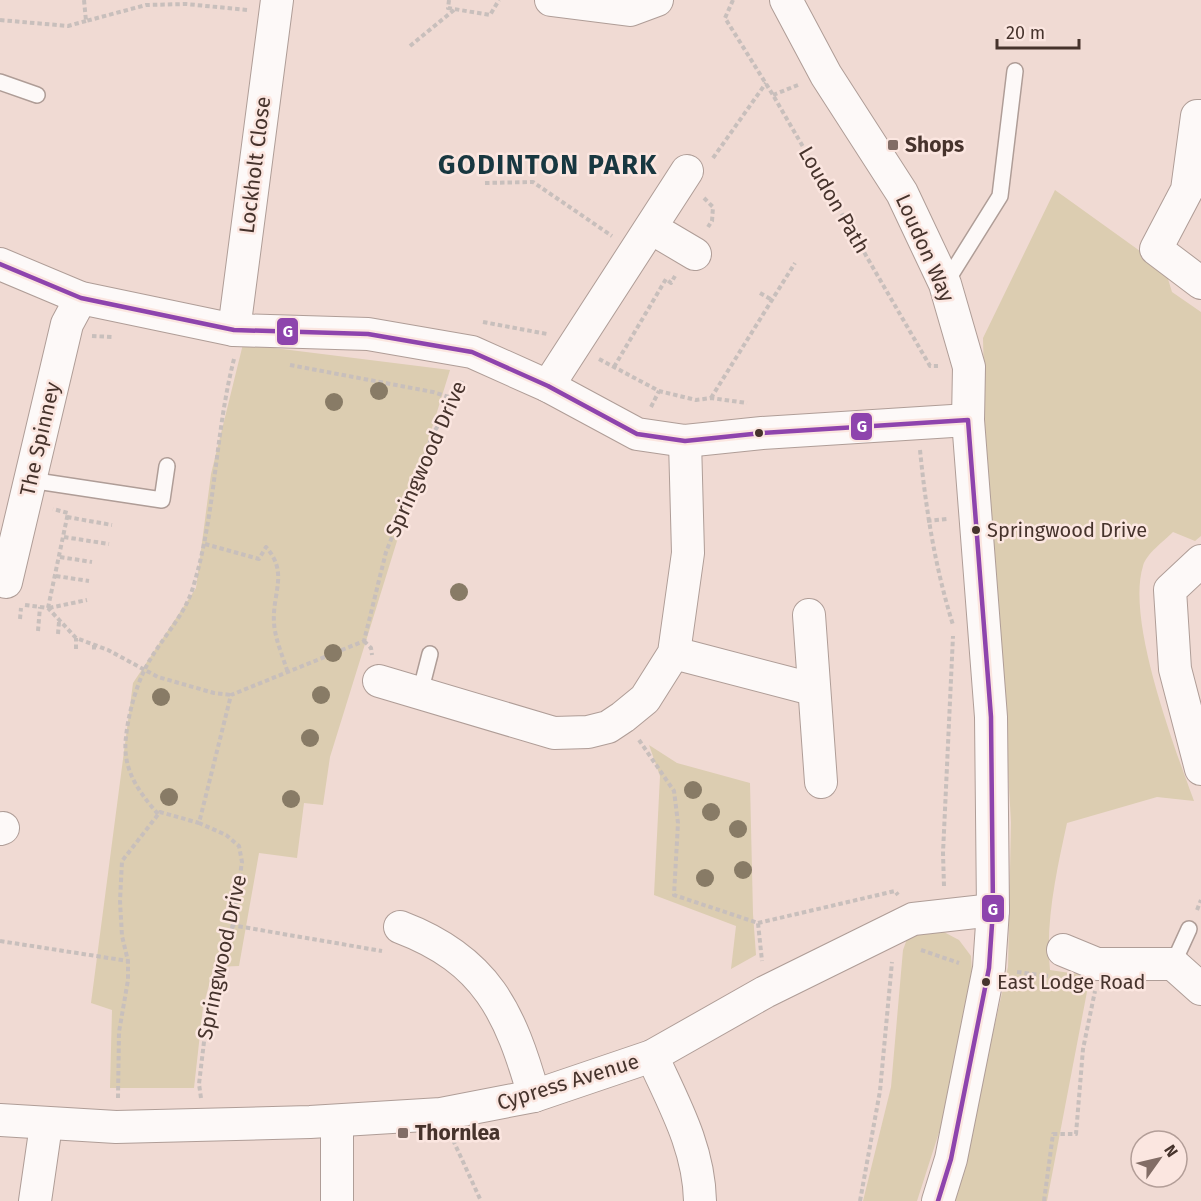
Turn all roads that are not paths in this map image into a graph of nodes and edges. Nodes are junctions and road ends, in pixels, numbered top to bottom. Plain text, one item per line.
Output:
1 (551, 0) edge
2 (657, 0) edge
3 (786, 0) edge
4 (276, 6) edge
5 (1015, 71) dead end
6 (0, 82) edge
7 (37, 95) dead end
8 (1201, 116) edge
9 (694, 174) road end
10 (643, 240) junction
11 (693, 253) road end
12 (0, 264) edge
13 (1201, 283) edge
14 (945, 284) junction
15 (81, 298) junction
16 (235, 342) junction
17 (548, 386) junction
18 (968, 420) junction
19 (685, 441) junction
20 (167, 466) dead end
21 (38, 481) junction
22 (1201, 561) edge
23 (14, 593) road end
24 (809, 615) dead end
25 (674, 653) junction
26 (430, 654) dead end
27 (379, 681) dead end
28 (812, 689) junction
29 (420, 693) junction
30 (1201, 769) edge
31 (821, 782) dead end
32 (993, 910) junction
33 (400, 927) road end
34 (1188, 929) dead end
35 (1058, 963) road end
36 (1173, 964) junction
37 (1201, 989) edge
38 (652, 1056) junction
39 (534, 1096) junction
40 (0, 1120) edge
41 (337, 1120) junction
42 (46, 1125) junction
43 (35, 1201) edge
44 (337, 1201) edge
45 (700, 1201) edge
46 (938, 1201) edge

1 - 2 street
3 - 14 street, Loudon Way
4 - 16 street, Lockholt Close
5 - 14 lane
6 - 7 lane
8 - 13 street
9 - 10 street
10 - 11 street
10 - 17 street
12 - 15 street, Springwood Drive
14 - 18 street, Loudon Way
15 - 16 street, Springwood Drive
15 - 21 street, The Spinney
16 - 17 street, Springwood Drive
17 - 19 street, Springwood Drive
18 - 19 street, Springwood Drive
18 - 32 street, Loudon Way
19 - 25 street
20 - 21 lane
21 - 23 street, The Spinney
22 - 30 street
24 - 28 street
25 - 28 street
25 - 29 street
26 - 29 lane
27 - 29 street
28 - 31 street
32 - 38 street, Cypress Avenue
32 - 46 street, Loudon Way
33 - 39 street
34 - 36 lane
35 - 36 street
36 - 37 street
38 - 39 street, Cypress Avenue
38 - 45 street
39 - 41 street, Cypress Avenue
40 - 42 street, Cypress Avenue
41 - 42 street, Cypress Avenue
41 - 44 street
42 - 43 street

